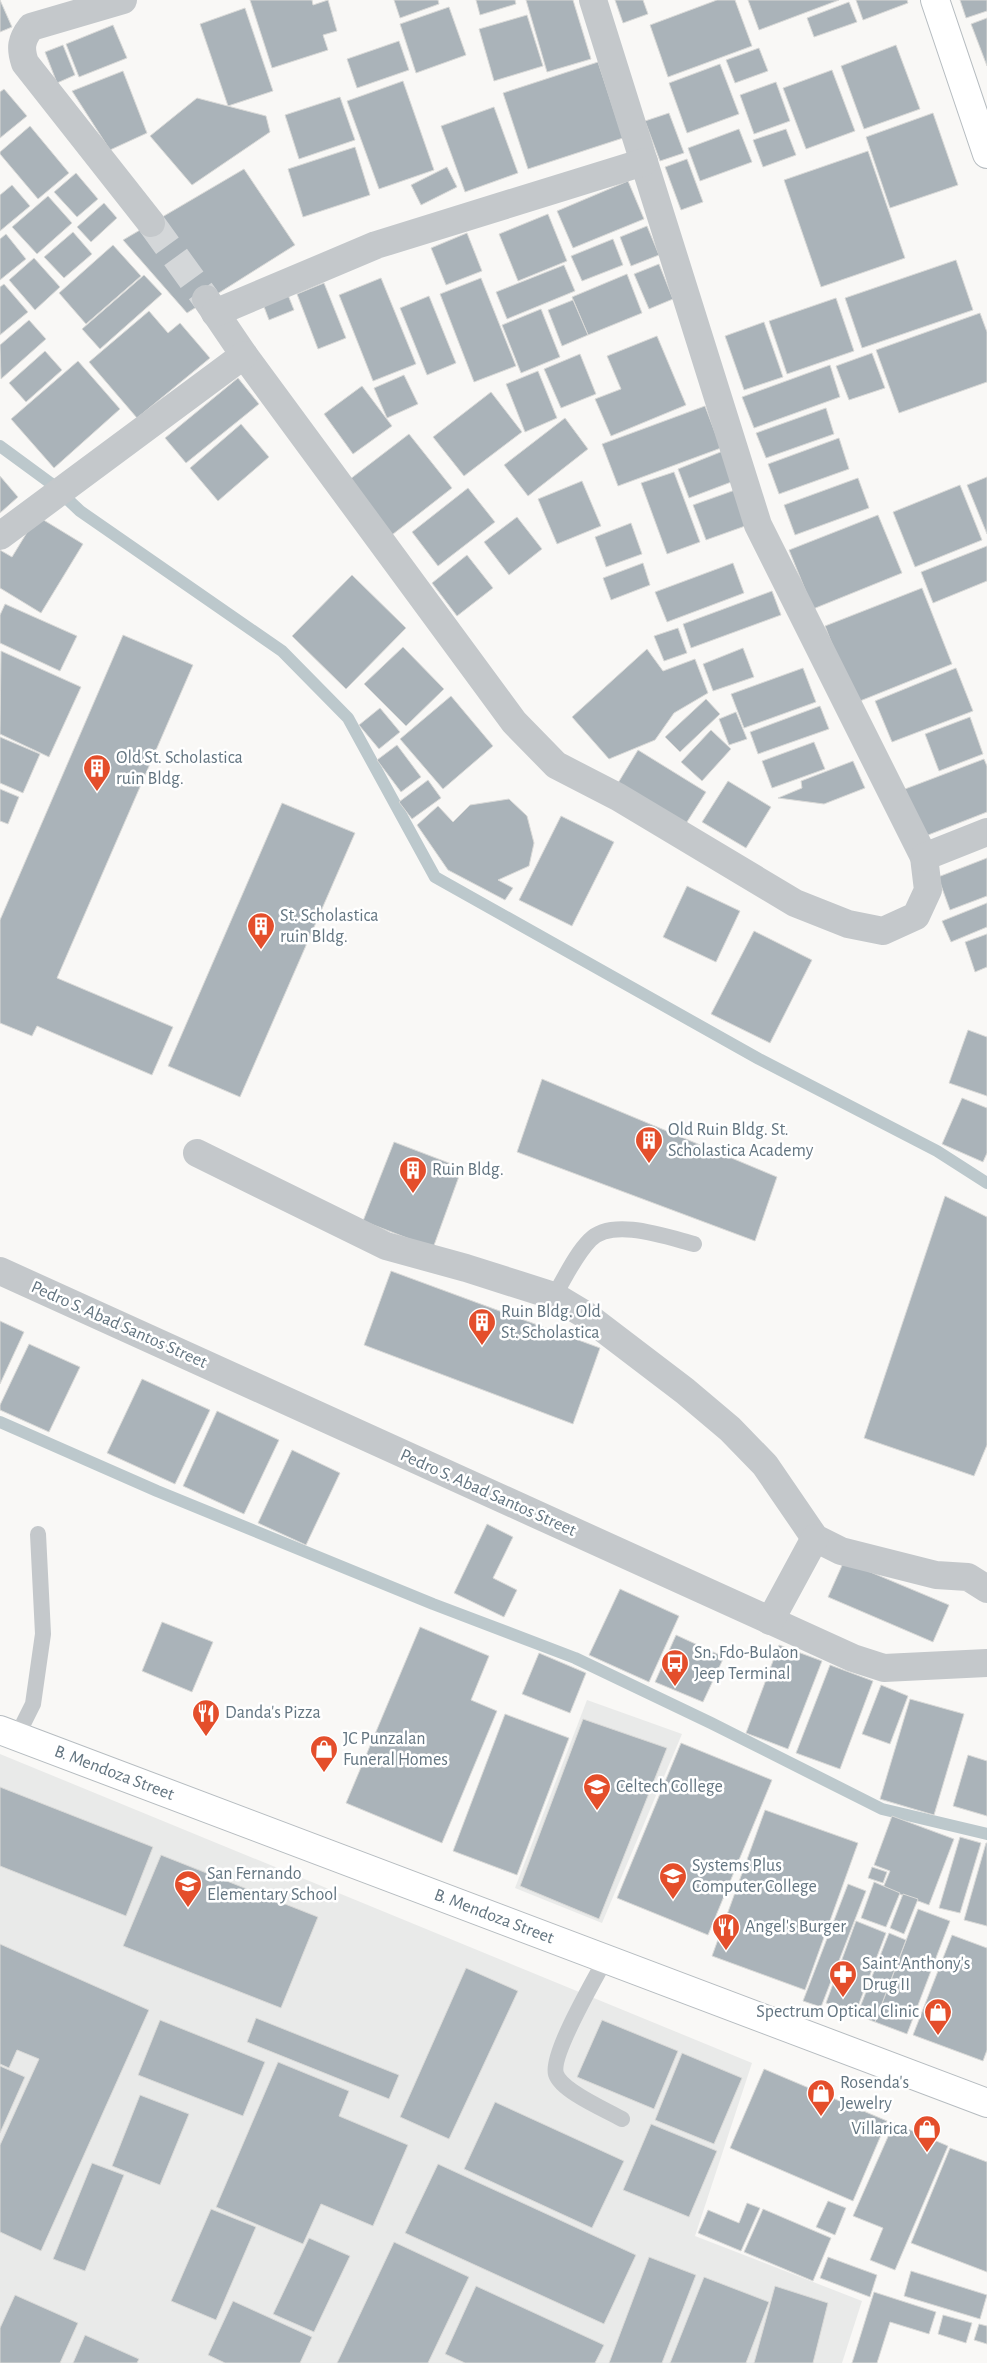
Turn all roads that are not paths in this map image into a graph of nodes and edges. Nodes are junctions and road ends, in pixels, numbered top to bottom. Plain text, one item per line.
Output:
1 (123, 0) edge
2 (593, 0) edge
3 (935, 0) edge
4 (987, 154) edge
5 (644, 162) junction
6 (151, 222) tunnel mouth
7 (244, 355) junction
8 (0, 536) edge
9 (987, 832) edge
10 (924, 857) junction
11 (198, 1153) dead end
12 (694, 1244) dead end
13 (0, 1271) edge
14 (554, 1296) junction
15 (38, 1534) dead end
16 (815, 1538) junction
17 (987, 1589) edge
18 (770, 1621) junction
19 (987, 1663) edge
20 (9, 1733) edge
21 (606, 1958) junction
22 (987, 2103) edge
23 (622, 2119) dead end

1 - 6 street
2 - 5 street
3 - 4 main road
5 - 7 street
5 - 10 street
7 - 8 street
7 - 10 street
9 - 10 street
11 - 14 street
12 - 14 lane
13 - 18 street, Pedro S. Abad Santos Street
14 - 16 street
15 - 20 lane
16 - 17 street
16 - 18 street
18 - 19 street, Pedro S. Abad Santos Street
20 - 21 main road, B. Mendoza Street
21 - 22 main road, B. Mendoza Street
21 - 23 lane

